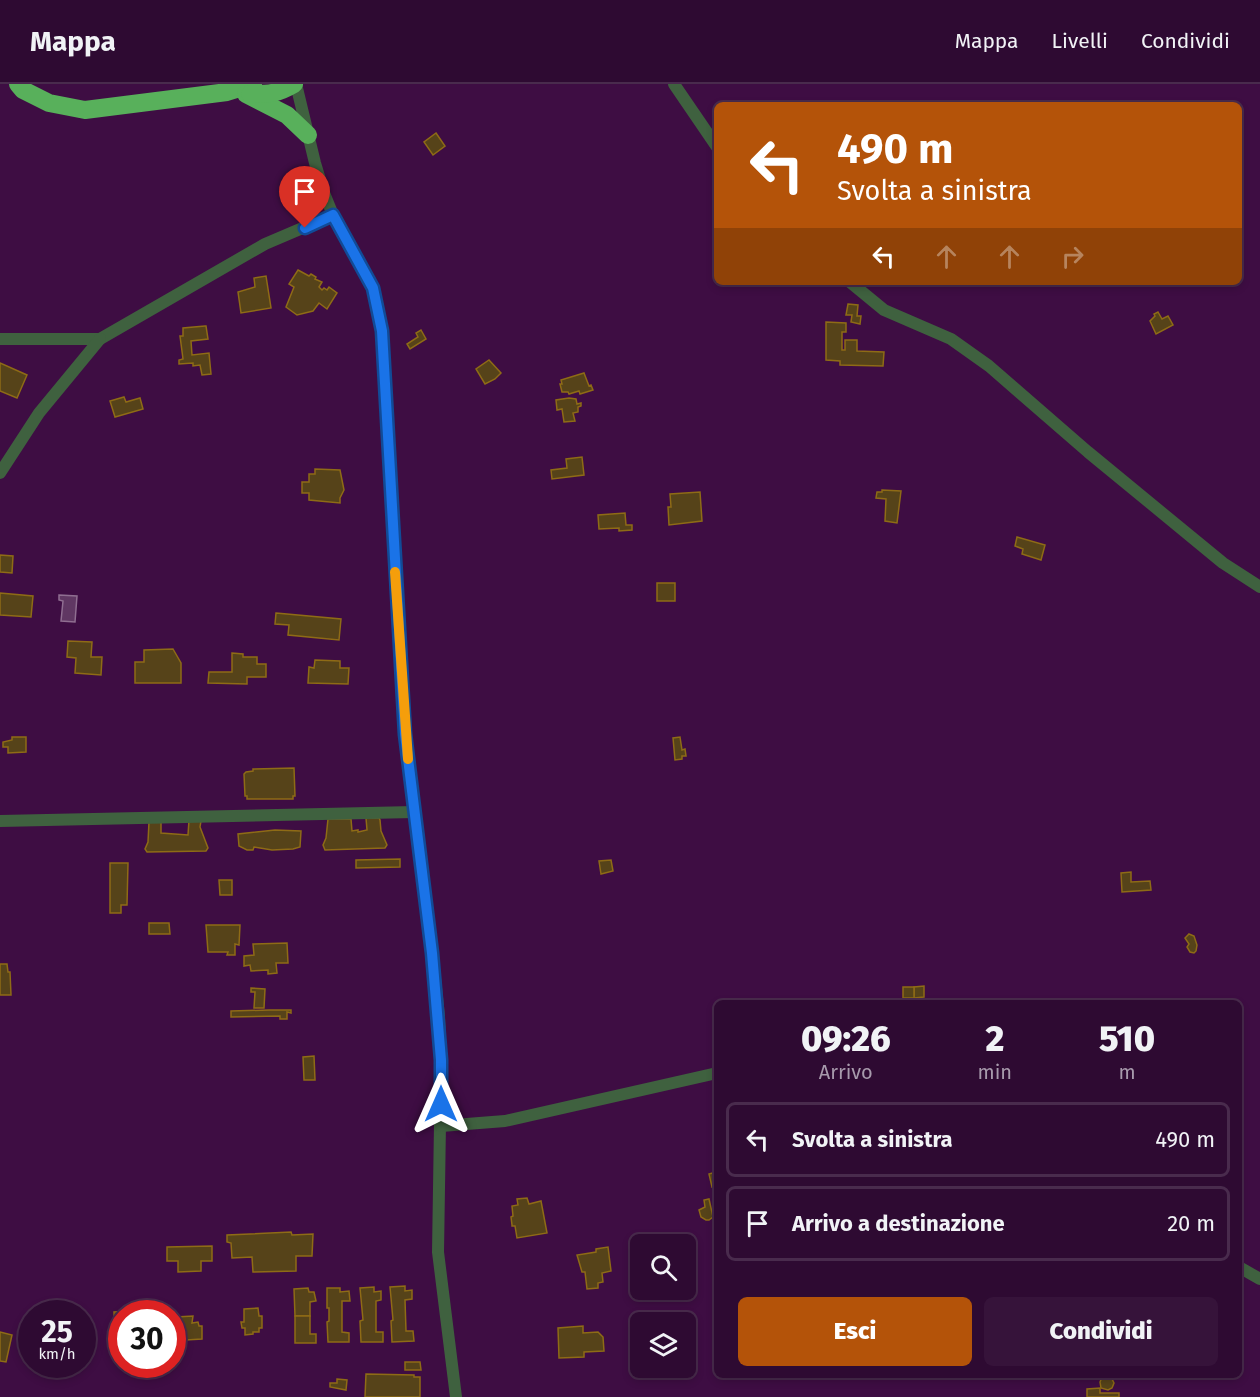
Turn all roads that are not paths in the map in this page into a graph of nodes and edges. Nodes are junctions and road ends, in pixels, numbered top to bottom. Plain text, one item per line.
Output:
1 (18, 84) edge
2 (295, 84) edge
3 (674, 84) edge
4 (249, 87) edge
5 (308, 135) junction
6 (714, 143) edge
7 (333, 215) junction
8 (854, 285) edge
9 (0, 339) edge
10 (100, 339) junction
11 (0, 473) edge
12 (1260, 587) edge
13 (414, 812) junction
14 (0, 821) edge
15 (714, 1074) edge
16 (441, 1126) junction
17 (1242, 1269) edge
18 (1260, 1279) edge
19 (456, 1397) edge

1 - 4 highway
2 - 4 highway
2 - 5 street
3 - 6 street
4 - 5 highway
5 - 7 street
7 - 10 street
7 - 13 street
8 - 12 street
9 - 10 street
10 - 11 street
13 - 14 street
13 - 16 street
15 - 16 street
16 - 19 street
17 - 18 street

